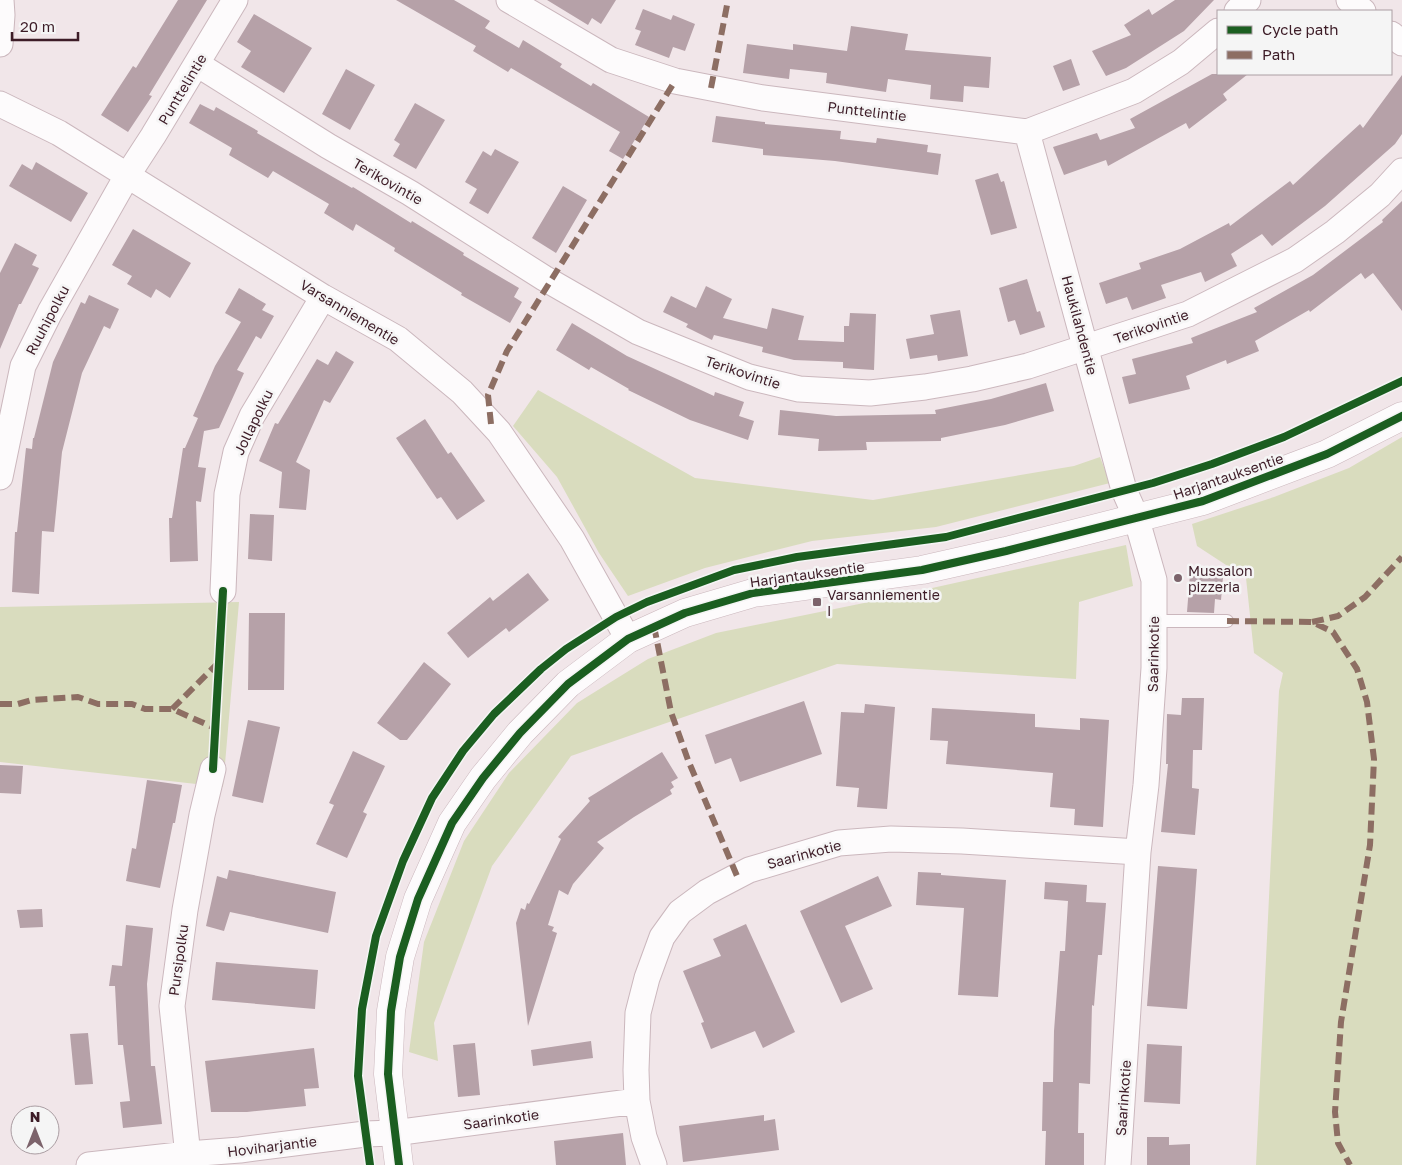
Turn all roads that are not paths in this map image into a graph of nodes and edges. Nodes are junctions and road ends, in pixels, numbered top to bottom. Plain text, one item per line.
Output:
1 (1, 0) edge
2 (235, 0) edge
3 (509, 0) edge
4 (1248, 0) edge
5 (1349, 0) edge
6 (1238, 10) edge
7 (1362, 10) edge
8 (1217, 32) edge
9 (1392, 35) edge
10 (1402, 43) edge
11 (0, 44) edge
12 (197, 64) junction
13 (0, 104) edge
14 (1027, 132) junction
15 (1402, 171) edge
16 (126, 176) junction
17 (324, 297) junction
18 (1086, 348) junction
19 (1402, 416) edge
20 (0, 477) edge
21 (1136, 517) junction
22 (223, 591) dead end
23 (1154, 620) junction
24 (1227, 620) dead end
25 (628, 639) junction
26 (213, 769) dead end
27 (1138, 852) junction
28 (637, 1101) junction
29 (394, 1133) junction
30 (188, 1159) edge
31 (89, 1165) edge
32 (398, 1165) edge
33 (654, 1165) edge
34 (1118, 1165) edge

1 - 11 street
2 - 12 street, Punttelintie
3 - 14 street, Punttelintie
4 - 6 street
5 - 7 street
8 - 14 street, Punttelintie
9 - 10 street
12 - 16 street, Punttelintie
12 - 18 street, Terikovintie
13 - 16 street, Varsanniementie
14 - 18 street, Haukilahdentie
15 - 18 street, Terikovintie
16 - 17 street, Varsanniementie
16 - 20 street, Ruuhipolku
17 - 22 street, Jollapolku
17 - 25 street, Varsanniementie
18 - 21 street, Haukilahdentie
19 - 21 street, Harjantauksentie
21 - 23 street, Saarinkotie
21 - 25 street, Harjantauksentie
23 - 24 lane
23 - 27 street, Saarinkotie
25 - 29 street, Harjantauksentie
26 - 30 street, Pursipolku
27 - 28 street, Saarinkotie
27 - 34 street, Saarinkotie
28 - 29 street, Saarinkotie
28 - 33 street, Saarinkotie
29 - 30 street, Hoviharjantie
29 - 32 street, Harjantauksentie
30 - 31 street, Hoviharjantie

